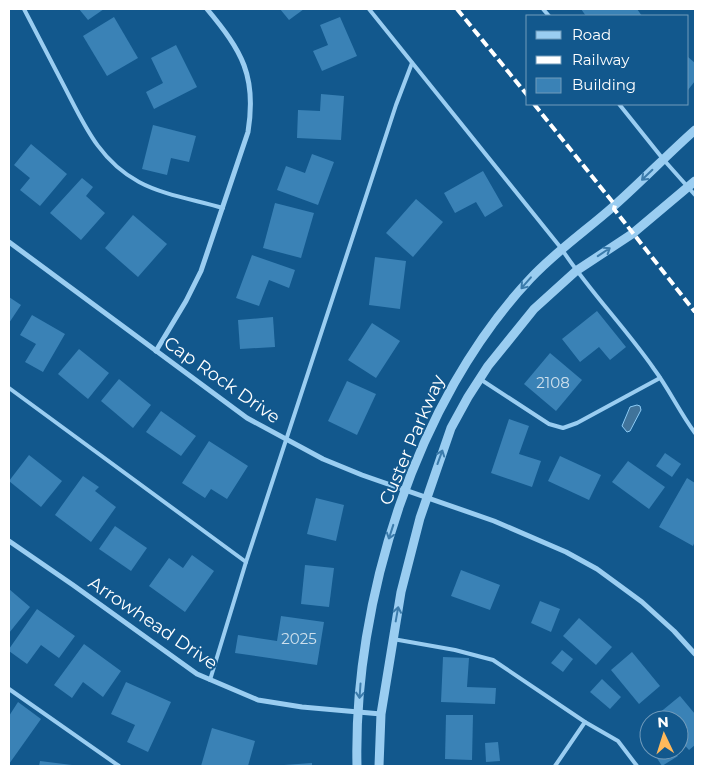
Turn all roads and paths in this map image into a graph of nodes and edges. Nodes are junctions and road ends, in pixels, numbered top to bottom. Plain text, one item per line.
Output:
1 (24, 9) edge
2 (207, 9) edge
3 (369, 9) edge
4 (412, 63) junction
5 (620, 105) edge
6 (695, 130) edge
7 (663, 159) junction
8 (692, 184) edge
9 (695, 195) edge
10 (223, 208) junction
11 (9, 242) edge
12 (561, 248) junction
13 (576, 271) junction
14 (156, 351) junction
15 (660, 378) junction
16 (480, 379) junction
17 (9, 388) edge
18 (695, 433) edge
19 (286, 440) junction
20 (405, 490) junction
21 (427, 498) junction
22 (9, 542) edge
23 (246, 562) junction
24 (393, 639) junction
25 (695, 654) edge
26 (210, 680) junction
27 (9, 689) edge
28 (359, 712) junction
29 (381, 714) junction
30 (585, 722) junction
31 (119, 766) edge
32 (357, 766) edge
33 (378, 766) edge
34 (555, 766) edge
35 (637, 766) edge

1 - 10 lane
2 - 10 street
3 - 4 lane
4 - 12 lane
4 - 19 lane
5 - 7 lane
6 - 7 street, Custer Parkway
7 - 8 lane
7 -> 12 street, Custer Parkway
8 - 9 lane
13 -> 8 street, Custer Parkway
10 - 14 street
11 - 14 street, Cap Rock Drive
12 - 13 lane
12 -> 20 street, Custer Parkway
13 - 15 lane
13 - 16 street, Custer Parkway
14 - 19 street, Cap Rock Drive
15 - 16 lane
15 - 18 lane
21 -> 16 street, Custer Parkway
17 - 23 lane
19 - 20 street, Cap Rock Drive
19 - 23 lane
20 - 21 street, Cap Rock Drive
20 -> 28 street, Custer Parkway
24 -> 21 street, Custer Parkway
21 - 25 street, Cap Rock Drive
22 - 26 street, Arrowhead Drive
23 - 26 lane
24 - 29 street, Custer Parkway
24 - 30 lane
26 - 28 street, Arrowhead Drive
27 - 31 lane
28 - 29 street, Arrowhead Drive
28 - 32 street, Custer Parkway
29 - 33 street, Custer Parkway
30 - 34 lane
30 - 35 lane

